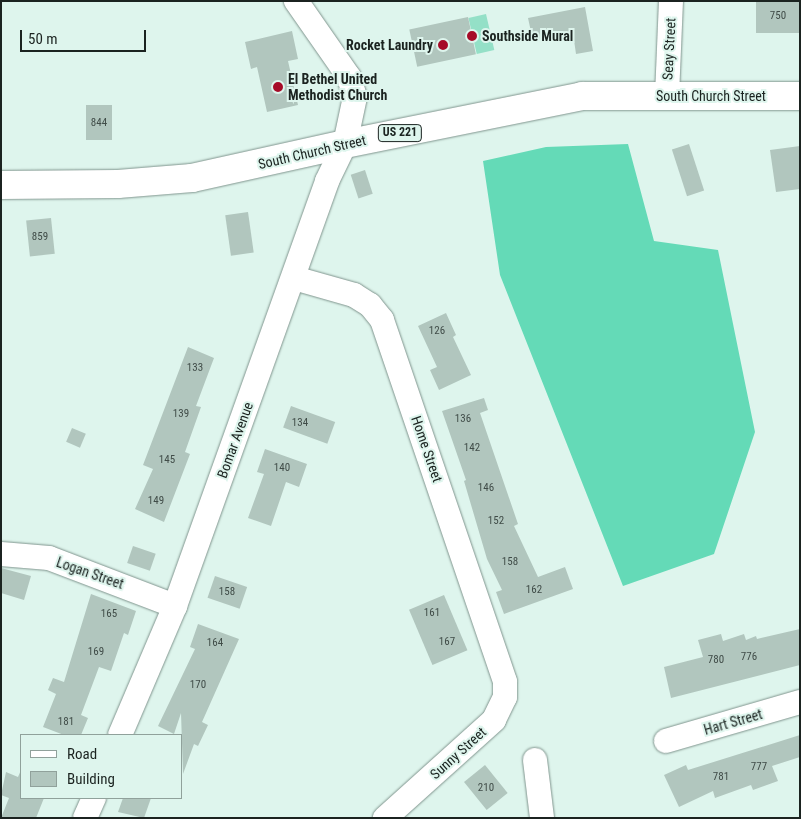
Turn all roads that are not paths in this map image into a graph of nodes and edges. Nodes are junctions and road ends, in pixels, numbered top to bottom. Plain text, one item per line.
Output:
1 (296, 1) edge
2 (672, 1) edge
3 (667, 96) junction
4 (800, 96) edge
5 (346, 144) junction
6 (1, 185) edge
7 (294, 278) junction
8 (1, 554) edge
9 (175, 606) junction
10 (502, 674) joint
11 (800, 702) edge
12 (120, 734) edge
13 (666, 741) dead end
14 (535, 760) dead end
15 (94, 799) edge
16 (85, 818) edge
17 (385, 818) edge
18 (542, 818) edge

1 - 5 street, Bomar Avenue
2 - 3 street, Seay Street
3 - 4 main road, South Church Street / US 221
3 - 5 main road, South Church Street / US 221
5 - 6 main road, South Church Street / US 221
5 - 7 street, Bomar Avenue
7 - 9 street, Bomar Avenue
7 - 10 street, Home Street
8 - 9 street, Logan Street
9 - 12 street, Bomar Avenue
10 - 17 street, Sunny Street
11 - 13 street, Hart Street
14 - 18 street
15 - 16 street

